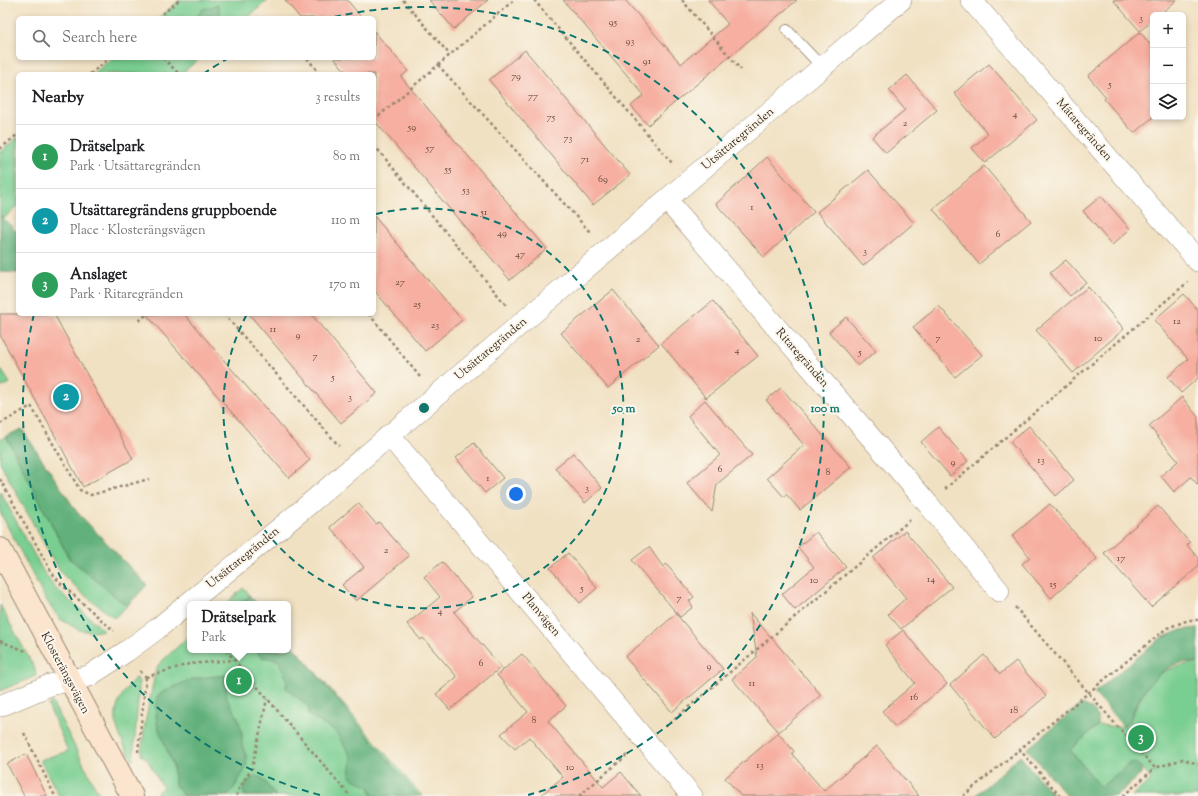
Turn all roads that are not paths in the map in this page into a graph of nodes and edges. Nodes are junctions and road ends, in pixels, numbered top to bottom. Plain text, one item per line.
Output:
1 (901, 0) edge
2 (971, 0) edge
3 (787, 30) dead end
4 (822, 67) junction
5 (666, 200) junction
6 (1196, 269) edge
7 (389, 435) junction
8 (0, 549) edge
9 (999, 591) road end
10 (189, 601) edge
11 (187, 603) edge
12 (70, 682) junction
13 (0, 706) edge
14 (132, 796) edge
15 (692, 796) edge

1 - 4 street, Utsättaregränden
2 - 6 street, Mätaregränden
3 - 4 lane
4 - 5 street, Utsättaregränden
5 - 7 street, Utsättaregränden
5 - 9 street, Ritaregränden
7 - 10 street, Utsättaregränden
7 - 15 street, Planvägen
8 - 12 street, Klosterängsvägen
11 - 12 street, Utsättaregränden
12 - 13 street, Utsättaregränden
12 - 14 street, Klosterängsvägen

